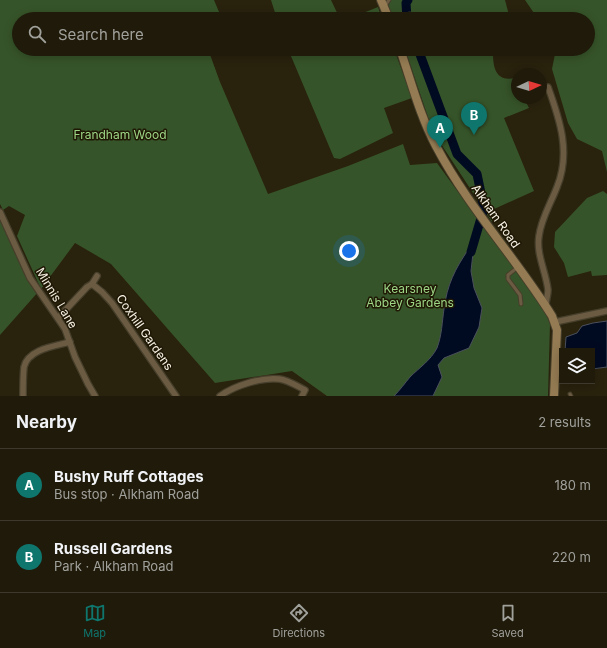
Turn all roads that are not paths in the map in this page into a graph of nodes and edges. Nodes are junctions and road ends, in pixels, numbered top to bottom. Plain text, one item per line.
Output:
1 (389, 0) edge
2 (382, 4) edge
3 (402, 56) edge
4 (548, 86) dead end
5 (0, 212) edge
6 (518, 267) junction
7 (97, 276) dead end
8 (92, 284) junction
9 (521, 304) dead end
10 (546, 305) junction
11 (607, 311) edge
12 (58, 318) junction
13 (555, 322) junction
14 (70, 342) junction
15 (304, 393) edge
16 (23, 396) edge
17 (95, 396) edge
18 (176, 396) edge
19 (220, 396) edge
20 (554, 396) edge

1 - 2 lane
3 - 6 street, Alkham Road
4 - 10 street
5 - 12 street, Minnis Lane
6 - 9 lane
6 - 10 street, Alkham Road
7 - 8 street
8 - 12 street
8 - 18 street, Coxhill Gardens
10 - 13 street, Alkham Road
11 - 13 street
12 - 14 street, Minnis Lane
13 - 20 street, Alkham Road
14 - 16 street
14 - 17 street, Minnis Lane
15 - 19 street

